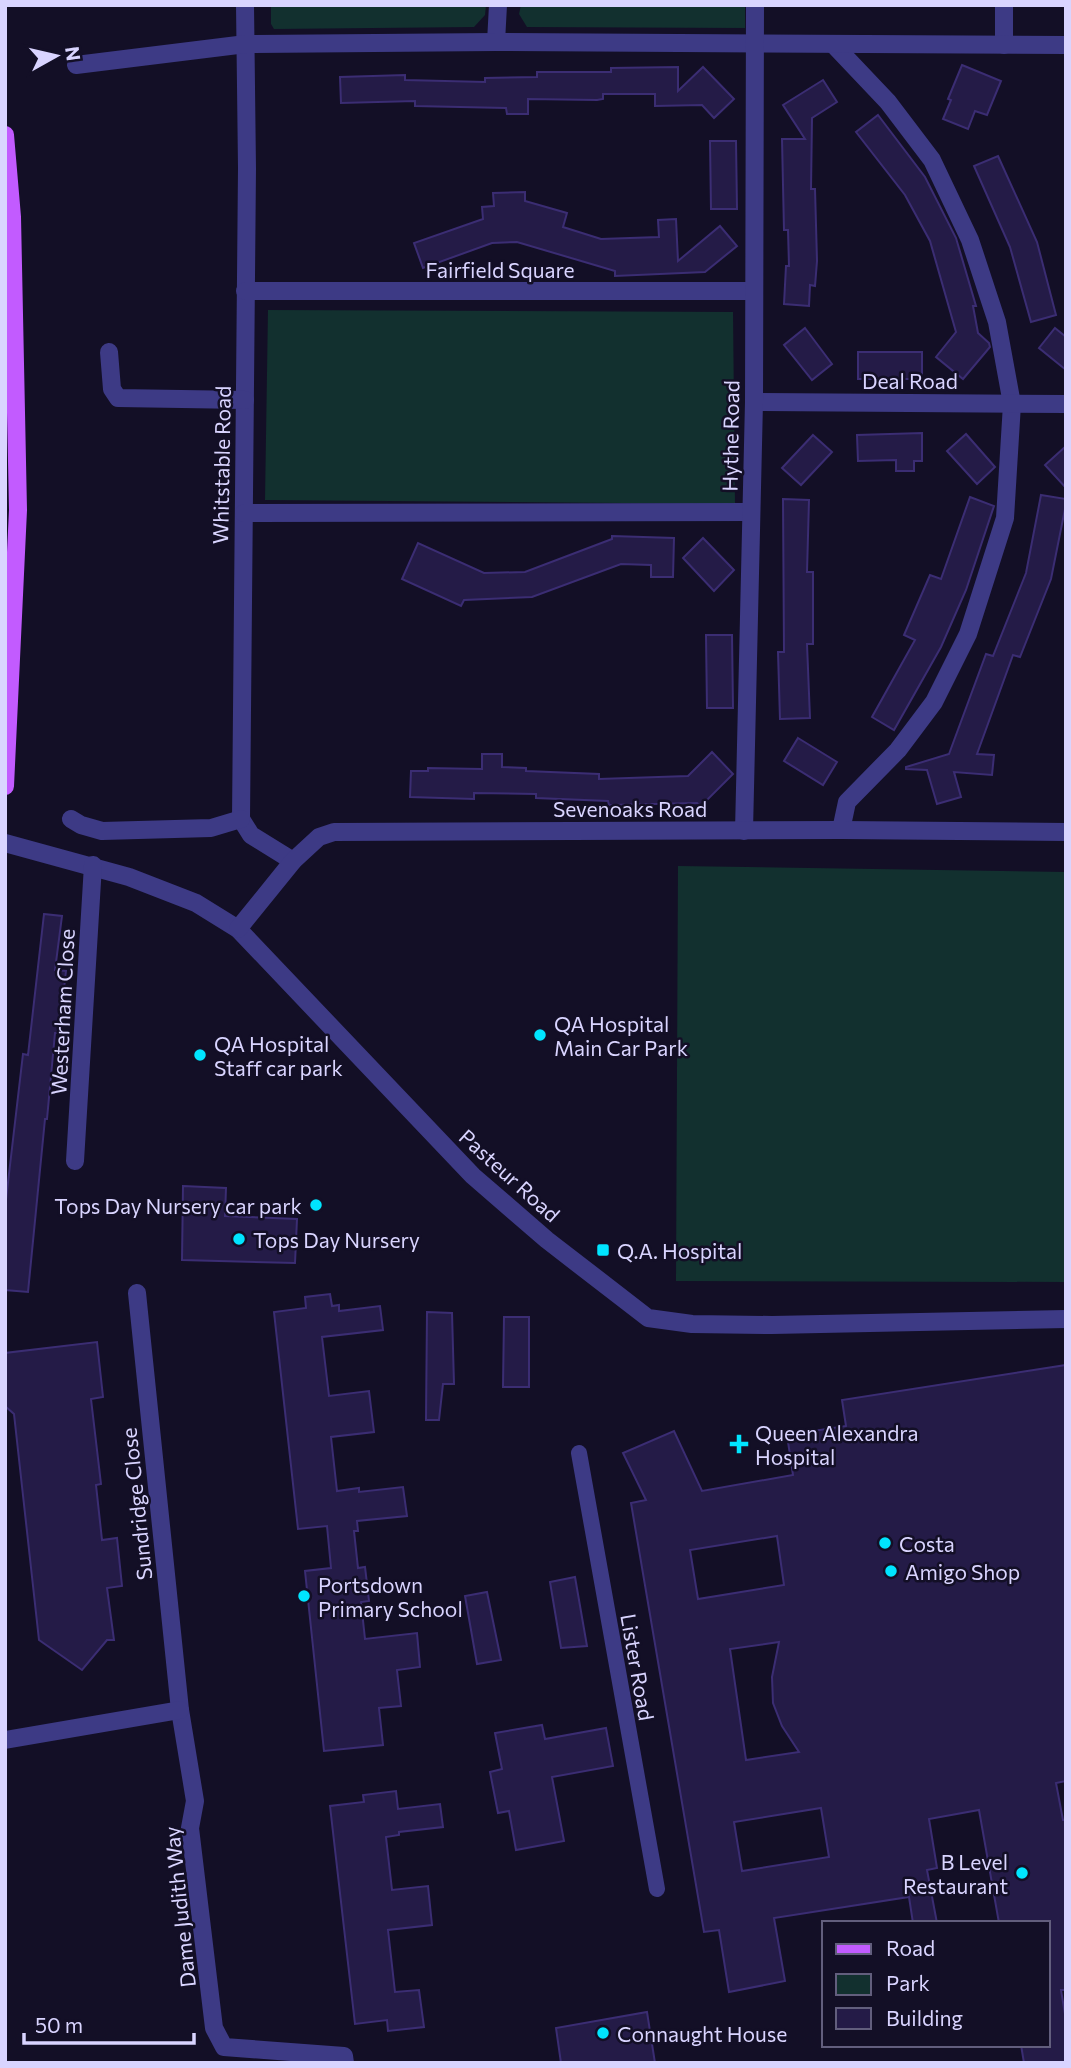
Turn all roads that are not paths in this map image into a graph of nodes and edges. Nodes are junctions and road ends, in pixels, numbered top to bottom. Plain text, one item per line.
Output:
1 (245, 5) edge
2 (498, 5) edge
3 (755, 5) edge
4 (1004, 5) edge
5 (496, 42) junction
6 (756, 42) junction
7 (246, 44) junction
8 (833, 44) junction
9 (1004, 45) junction
10 (1066, 45) edge
11 (76, 65) dead end
12 (5, 135) edge
13 (245, 291) junction
14 (754, 291) junction
15 (109, 352) dead end
16 (245, 400) junction
17 (754, 402) junction
18 (1012, 404) junction
19 (1066, 404) edge
20 (751, 512) junction
21 (244, 513) junction
22 (5, 786) edge
23 (71, 819) dead end
24 (242, 819) junction
25 (841, 830) junction
26 (744, 831) junction
27 (1066, 832) edge
28 (5, 843) edge
29 (293, 861) junction
30 (93, 865) junction
31 (238, 929) junction
32 (75, 1161) dead end
33 (137, 1293) dead end
34 (1066, 1319) edge
35 (579, 1453) dead end
36 (180, 1710) junction
37 (5, 1740) edge
38 (195, 1801) joint
39 (657, 1889) dead end
40 (345, 2063) edge

1 - 7 street, Whitstable Road
2 - 5 street
3 - 6 street, Hythe Road
4 - 9 street
5 - 6 street
5 - 7 street
6 - 8 street
6 - 14 street, Hythe Road
7 - 11 street
7 - 13 street, Whitstable Road
8 - 9 street
8 - 18 street
9 - 10 street
12 - 22 main road
13 - 14 street, Fairfield Square
13 - 16 street, Whitstable Road
14 - 17 street, Hythe Road
15 - 16 street
16 - 21 street, Whitstable Road
17 - 18 street, Deal Road
17 - 20 street, Hythe Road
18 - 19 street, Deal Road
18 - 25 street
20 - 21 street
20 - 26 street, Hythe Road
21 - 24 street, Whitstable Road
23 - 24 street
24 - 29 street
25 - 26 street, Sevenoaks Road
25 - 27 street, Sevenoaks Road
26 - 29 street, Sevenoaks Road
28 - 30 street, Pasteur Road
29 - 31 street, Sevenoaks Road
30 - 31 street, Pasteur Road
30 - 32 street, Westerham Close
31 - 34 street, Pasteur Road
33 - 36 street, Sundridge Close
35 - 39 street, Lister Road
36 - 37 street
36 - 38 street, Sundridge Close
38 - 40 street, Dame Judith Way

